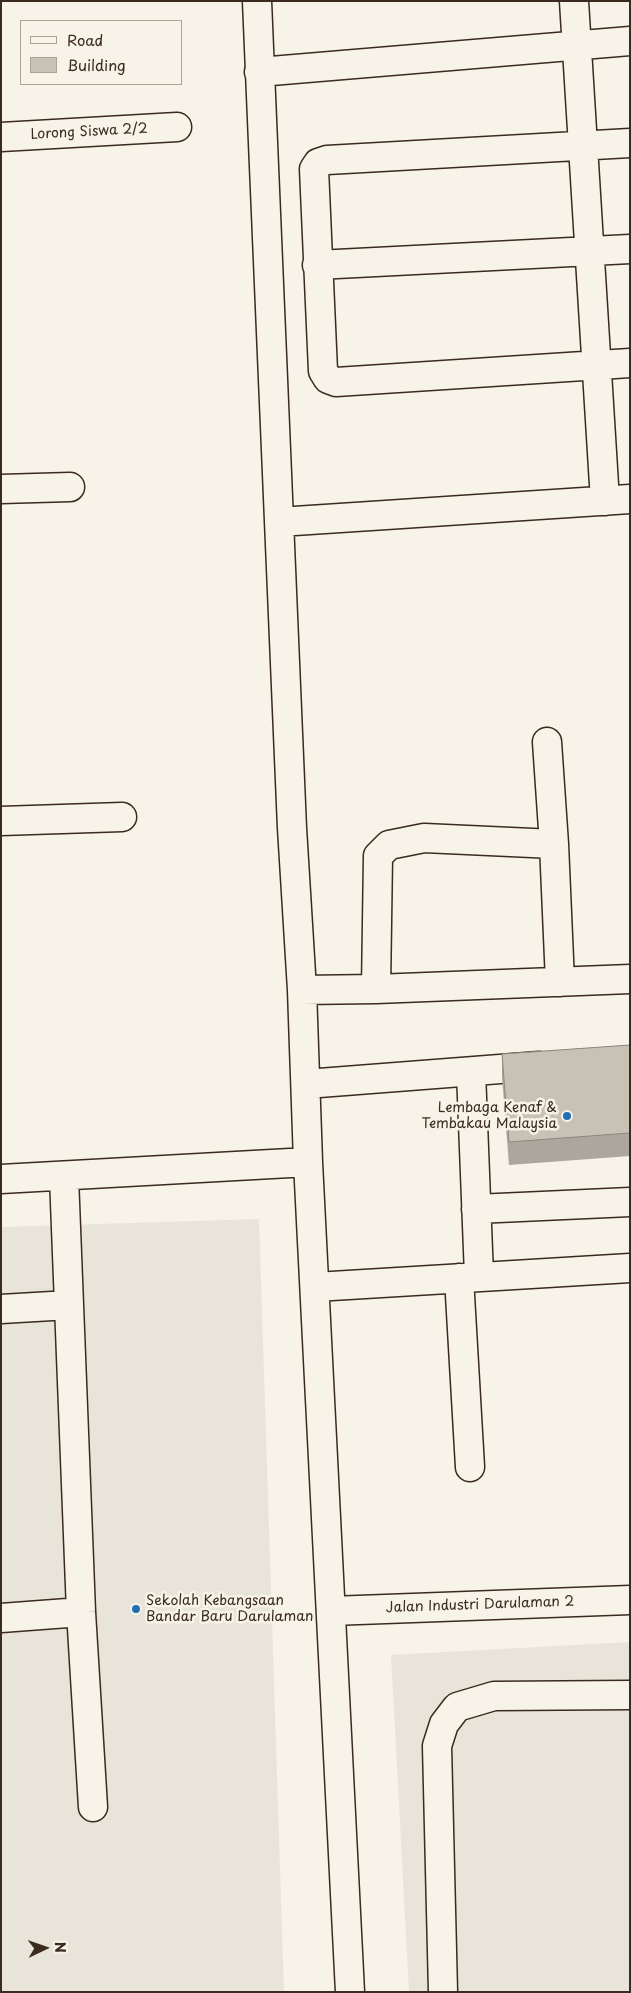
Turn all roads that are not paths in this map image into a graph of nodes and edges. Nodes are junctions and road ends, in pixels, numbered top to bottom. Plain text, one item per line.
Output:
1 (256, 1) edge
2 (574, 1) edge
3 (630, 42) edge
4 (577, 45) junction
5 (259, 72) junction
6 (177, 127) dead end
7 (1, 137) edge
8 (630, 144) edge
9 (583, 147) junction
10 (630, 249) edge
11 (590, 251) junction
12 (317, 265) junction
13 (630, 363) edge
14 (598, 366) junction
15 (70, 487) dead end
16 (1, 489) edge
17 (617, 500) edge
18 (279, 522) junction
19 (547, 742) dead end
20 (122, 817) dead end
21 (1, 821) edge
22 (554, 844) junction
23 (630, 979) edge
24 (560, 982) junction
25 (376, 989) junction
26 (302, 990) junction
27 (560, 1064) edge
28 (471, 1072) junction
29 (306, 1084) junction
30 (308, 1162) junction
31 (64, 1176) junction
32 (1, 1179) edge
33 (630, 1202) edge
34 (476, 1209) junction
35 (630, 1268) edge
36 (469, 1277) junction
37 (315, 1286) junction
38 (69, 1305) junction
39 (1, 1310) edge
40 (470, 1467) dead end
41 (630, 1600) edge
42 (331, 1611) junction
43 (81, 1612) junction
44 (1, 1618) edge
45 (630, 1695) edge
46 (93, 1807) dead end
47 (350, 1992) edge
48 (443, 1992) edge

1 - 5 street
2 - 4 street
3 - 4 street
4 - 5 street
4 - 9 street
5 - 18 street
6 - 7 street, Lorong Siswa 2/2
8 - 9 street
9 - 11 street
9 - 12 street
10 - 11 street
11 - 12 street
11 - 14 street
12 - 14 street
13 - 14 street
14 - 17 street
15 - 16 street
17 - 18 street
18 - 26 street
19 - 22 street
20 - 21 street
22 - 24 street
22 - 25 street
23 - 24 street
24 - 25 street
25 - 26 street
26 - 29 street
27 - 28 street
28 - 29 street
28 - 34 street
29 - 30 street
30 - 31 street
30 - 37 street
31 - 32 street
31 - 38 street
33 - 34 street
34 - 36 street
35 - 36 street
36 - 37 street
36 - 40 street
37 - 42 street
38 - 39 street
38 - 43 street
41 - 42 street, Jalan Industri Darulaman 2
42 - 47 street
43 - 44 street
43 - 46 street
45 - 48 street

